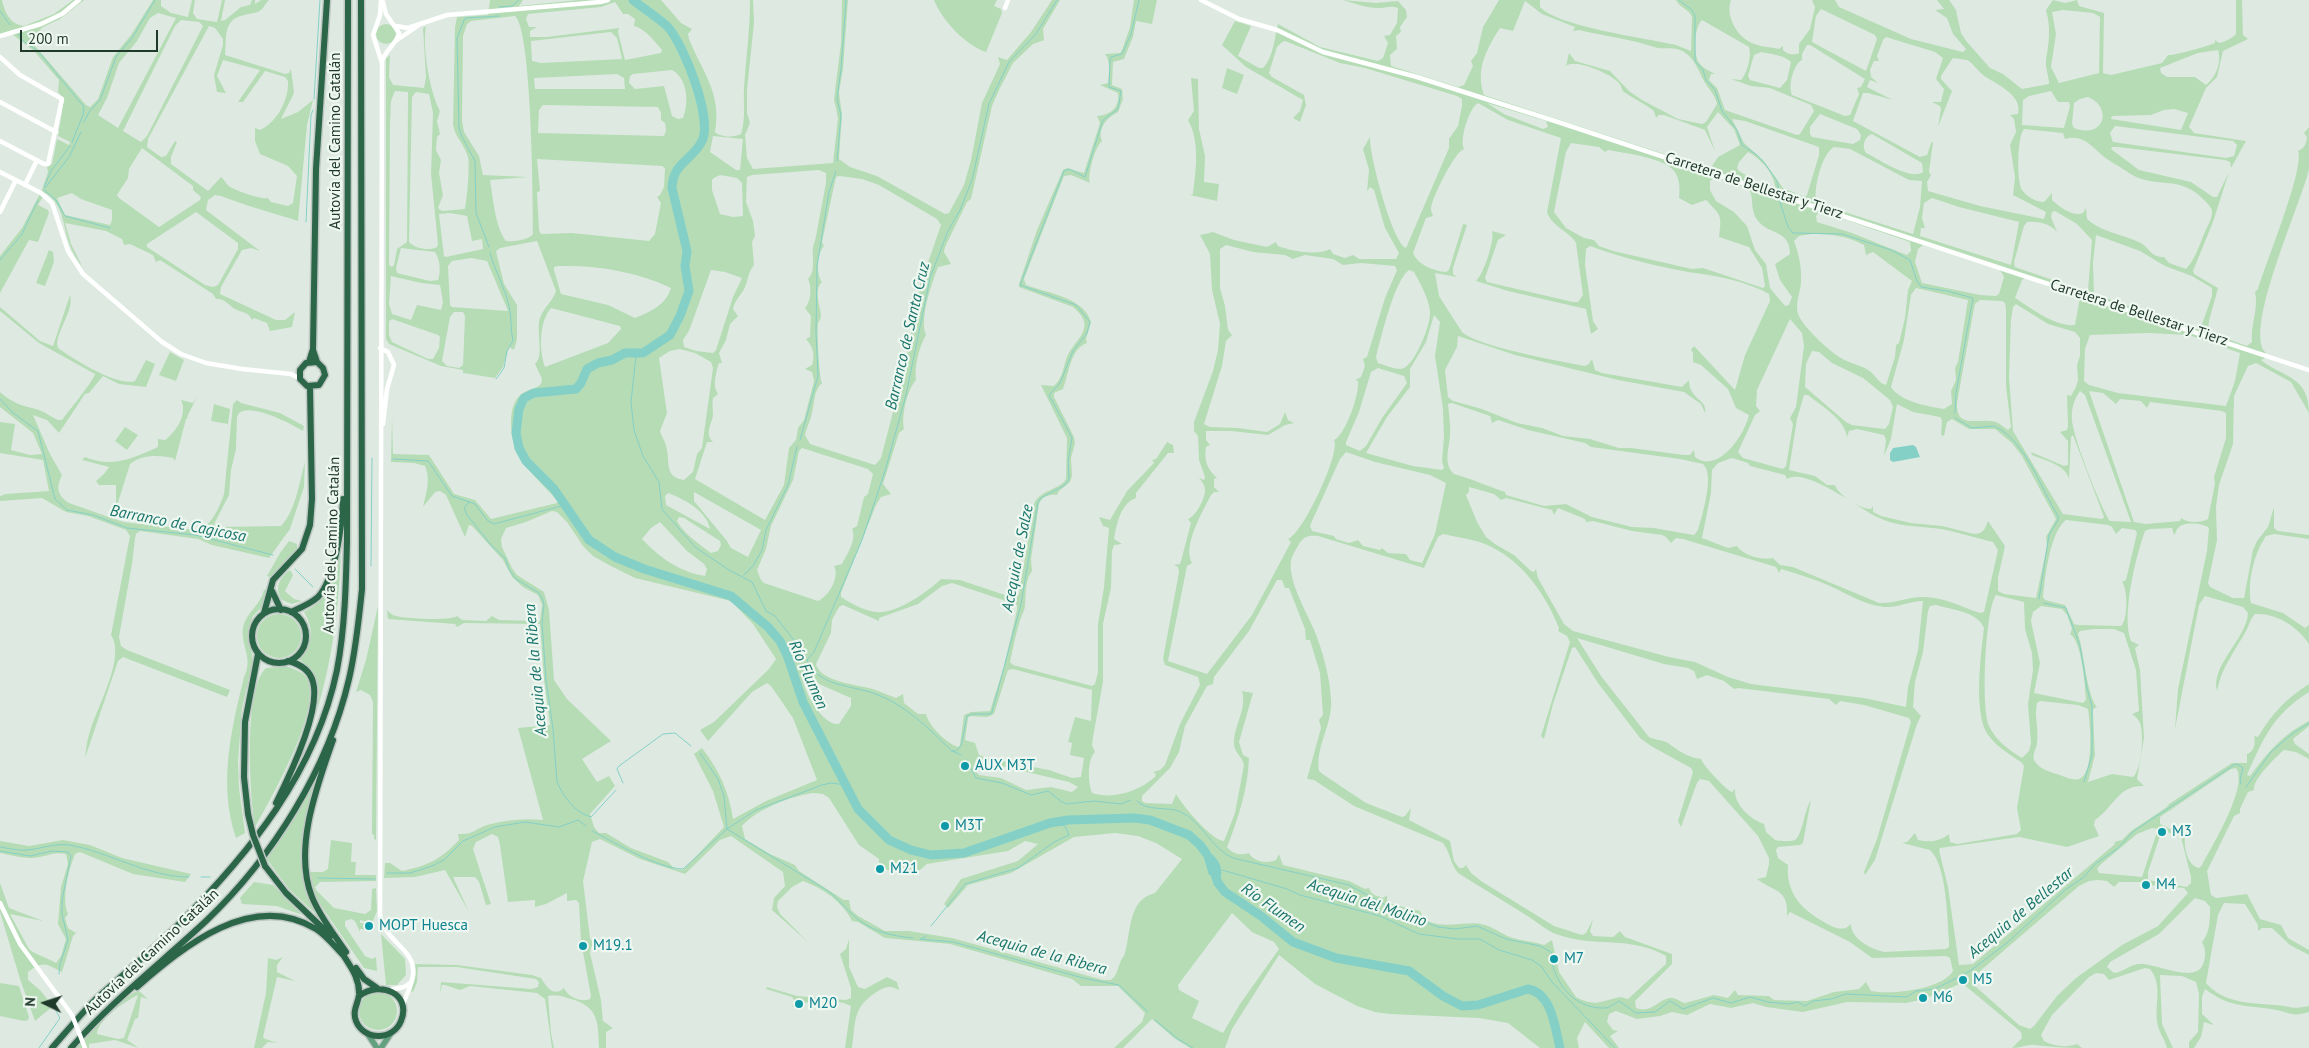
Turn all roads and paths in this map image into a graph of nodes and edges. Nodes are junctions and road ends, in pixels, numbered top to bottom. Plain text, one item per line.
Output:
1 (79, 0) edge
2 (327, 0) edge
3 (348, 0) edge
4 (361, 0) edge
5 (382, 0) edge
6 (608, 0) edge
7 (1008, 0) edge
8 (1201, 0) edge
9 (1005, 8) dead end
10 (421, 23) junction
11 (377, 24) junction
12 (394, 24) junction
13 (0, 36) edge
14 (397, 40) junction
15 (376, 42) junction
16 (390, 46) junction
17 (0, 56) edge
18 (382, 63) junction
19 (0, 102) edge
20 (56, 132) junction
21 (0, 141) edge
22 (37, 160) junction
23 (0, 172) edge
24 (16, 180) junction
25 (25, 185) junction
26 (0, 212) edge
27 (380, 348) junction
28 (313, 349) junction
29 (309, 362) junction
30 (317, 362) junction
31 (300, 370) junction
32 (2309, 370) edge
33 (291, 374) junction
34 (348, 375) junction
35 (300, 379) junction
36 (313, 387) junction
37 (381, 435) junction
38 (272, 590) junction
39 (281, 610) junction
40 (291, 612) junction
41 (264, 614) junction
42 (258, 654) junction
43 (268, 661) junction
44 (288, 661) junction
45 (256, 669) junction
46 (349, 681) junction
47 (251, 845) junction
48 (0, 903) edge
49 (345, 954) junction
50 (412, 980) junction
51 (361, 981) junction
52 (377, 988) junction
53 (390, 990) junction
54 (359, 996) junction
55 (402, 1006) junction
56 (393, 1031) junction
57 (367, 1033) junction
58 (52, 1048) edge
59 (72, 1048) edge
60 (85, 1048) edge
61 (377, 1048) edge
62 (381, 1048) edge

1 - 13 street
2 - 28 highway
3 - 34 highway, Autovía del Camino Catalán
4 - 46 highway, Autovía del Camino Catalán
5 - 11 street
5 - 12 street
6 - 10 street
7 - 9 street
8 - 32 street, Carretera de Bellestar y Tierz
10 - 12 street
10 - 14 street
11 - 12 street
11 - 15 street
12 - 14 street
14 - 16 street
15 - 16 street
15 - 18 street
16 - 18 street
17 - 20 street
18 - 27 street
19 - 20 street
20 - 22 street
21 - 22 street
22 - 25 street
23 - 24 street
24 - 25 street
24 - 26 street
25 - 33 street
27 - 37 street
27 - 37 street
28 - 29 highway
28 - 30 highway
29 - 30 highway
29 - 31 highway
30 - 36 highway
31 - 33 street
31 - 35 highway
33 - 35 street
34 - 40 highway
34 - 47 highway, Autovía del Camino Catalán
35 - 36 highway
36 - 38 highway
37 - 50 street
38 - 39 highway
38 - 41 highway
39 - 40 highway
39 - 41 highway
40 - 44 highway
41 - 42 highway
42 - 43 highway
42 - 45 highway
43 - 44 highway
43 - 45 highway
44 - 47 highway
45 - 49 highway, bridge
46 - 49 highway
46 - 59 highway, Autovía del Camino Catalán
47 - 58 highway, Autovía del Camino Catalán
48 - 60 street, bridge
49 - 51 highway
49 - 59 highway
50 - 53 street
50 - 55 street
51 - 52 highway
51 - 54 highway
52 - 53 highway
52 - 54 highway
53 - 55 highway
54 - 57 highway
55 - 56 highway
56 - 57 highway
56 - 62 main road
57 - 61 main road

